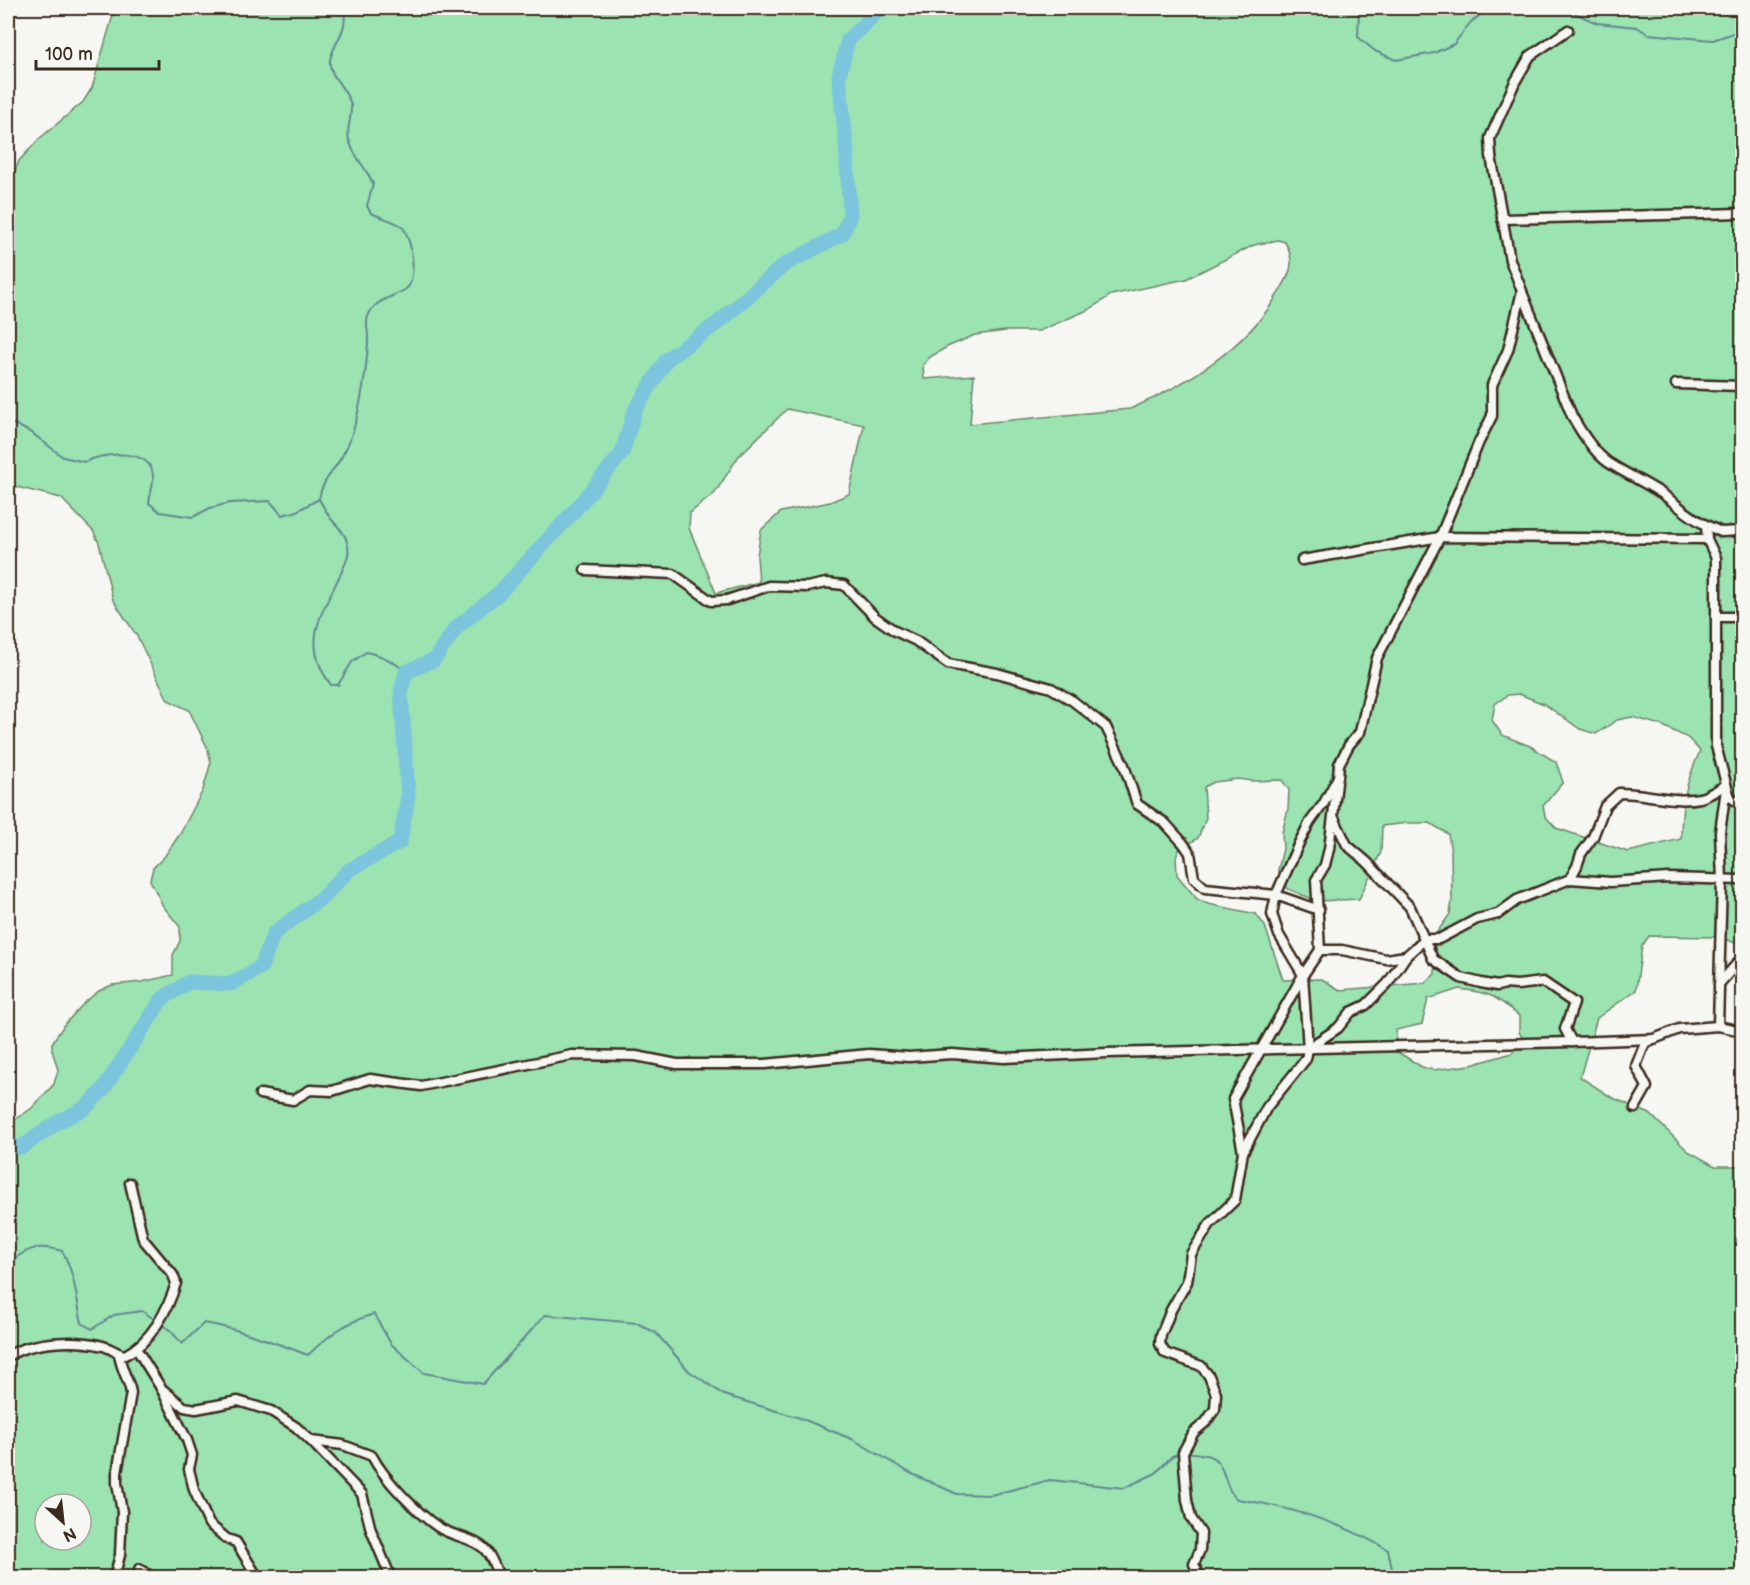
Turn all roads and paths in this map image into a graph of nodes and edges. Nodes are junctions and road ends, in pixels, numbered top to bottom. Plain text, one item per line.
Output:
1 (1568, 30) dead end
2 (1743, 213) edge
3 (1502, 219) junction
4 (1522, 291) junction
5 (1676, 384) dead end
6 (1743, 386) edge
7 (1706, 525) junction
8 (1743, 531) edge
9 (1440, 537) junction
10 (1707, 539) junction
11 (1302, 560) dead end
12 (585, 570) dead end
13 (1716, 617) junction
14 (1743, 617) edge
15 (1338, 777) junction
16 (1726, 785) junction
17 (1743, 805) edge
18 (1334, 818) junction
19 (1570, 879) junction
20 (1722, 880) junction
21 (1743, 880) edge
22 (1276, 895) junction
23 (1319, 910) junction
24 (1425, 939) junction
25 (1320, 950) junction
26 (1406, 956) junction
27 (1743, 958) edge
28 (1302, 975) junction
29 (1719, 984) junction
30 (1718, 1026) junction
31 (1743, 1031) edge
32 (1654, 1039) junction
33 (1572, 1042) junction
34 (1308, 1049) junction
35 (1259, 1051) junction
36 (260, 1094) dead end
37 (1635, 1108) dead end
38 (1243, 1152) junction
39 (130, 1183) dead end
40 (136, 1348) junction
41 (119, 1354) junction
42 (8, 1356) edge
43 (160, 1388) junction
44 (311, 1441) junction
45 (139, 1569) dead end
46 (114, 1578) edge
47 (154, 1578) edge
48 (258, 1578) edge
49 (391, 1578) edge
50 (499, 1578) edge
51 (1200, 1578) edge

1 - 3 street
2 - 3 street
3 - 4 street
4 - 7 street
4 - 9 street
5 - 6 street
7 - 8 street
7 - 10 street
9 - 10 street
9 - 11 street
9 - 15 street
10 - 13 street
12 - 22 street
13 - 14 street
13 - 16 street
15 - 18 street
15 - 22 street
16 - 17 street
16 - 19 street
16 - 20 street
18 - 23 street
18 - 24 street
19 - 20 street
19 - 24 street
20 - 21 street
20 - 29 street
22 - 23 street
22 - 28 street
23 - 25 street
24 - 26 street
24 - 33 street
25 - 26 street
25 - 28 street
26 - 34 street
27 - 29 street
28 - 34 street
28 - 35 street
29 - 30 street
30 - 31 street
30 - 32 street
32 - 33 street
32 - 37 street
33 - 34 street
34 - 35 street
34 - 38 street
35 - 36 street
35 - 38 street
38 - 51 street
39 - 40 street
40 - 41 street
40 - 43 street
41 - 42 street
41 - 46 street
43 - 44 street
43 - 48 street
44 - 49 street
44 - 50 street
45 - 47 street

